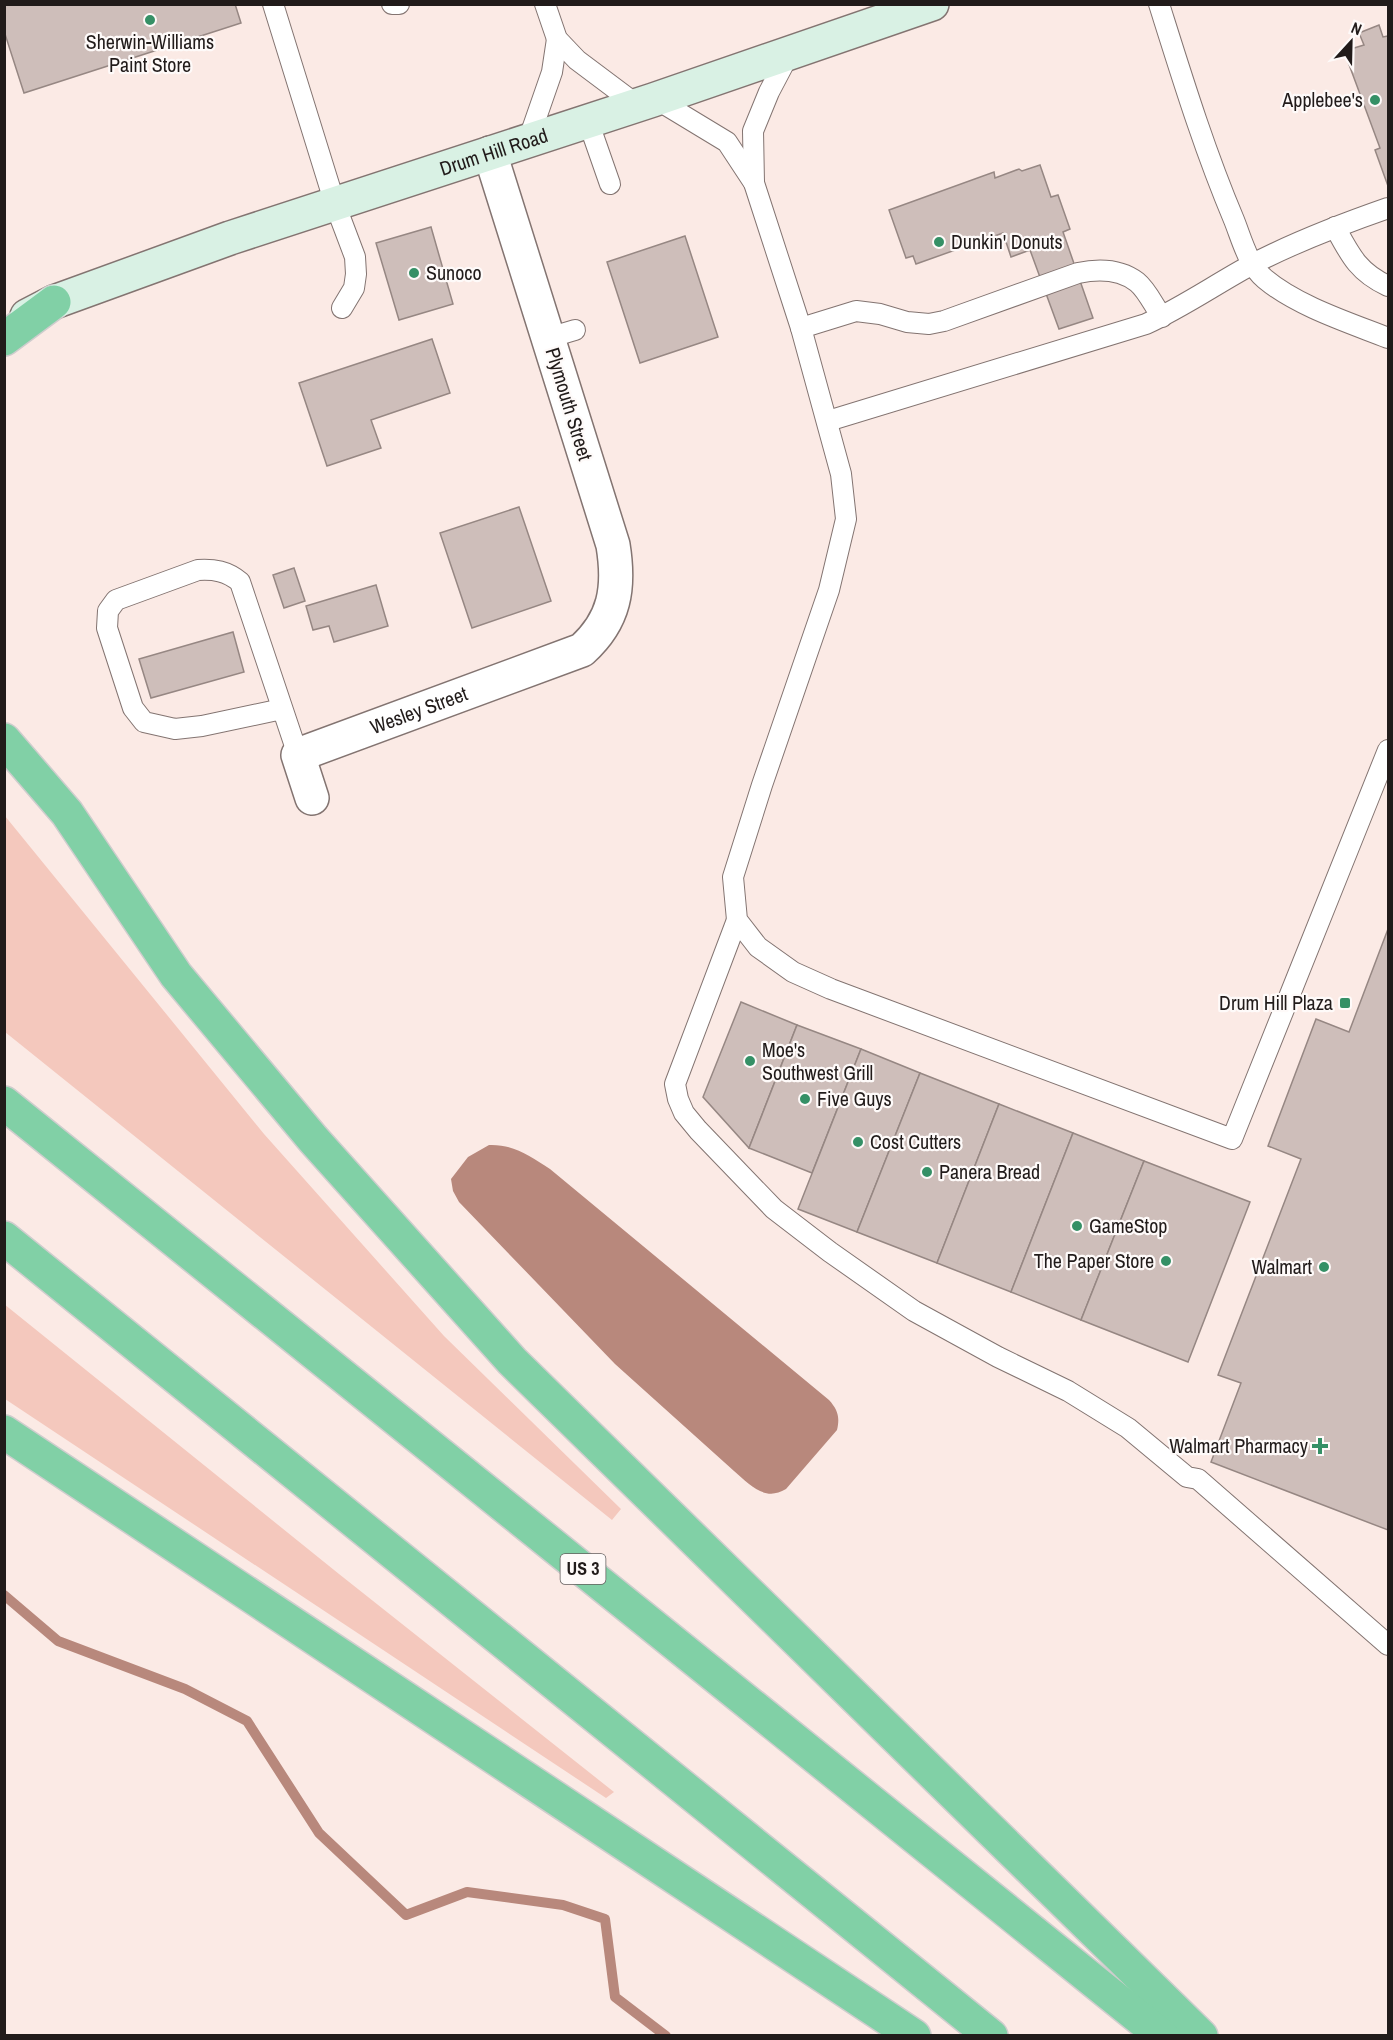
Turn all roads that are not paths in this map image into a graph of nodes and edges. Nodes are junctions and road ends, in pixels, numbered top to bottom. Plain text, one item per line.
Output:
1 (273, 4) edge
2 (392, 4) edge
3 (399, 4) edge
4 (545, 4) edge
5 (932, 4) edge
6 (1158, 4) edge
7 (557, 39) junction
8 (789, 54) junction
9 (647, 102) junction
10 (588, 121) junction
11 (528, 141) junction
12 (490, 153) junction
13 (754, 183) junction
14 (610, 184) dead end
15 (335, 204) junction
16 (1389, 208) edge
17 (1335, 227) junction
18 (1252, 264) junction
19 (1389, 286) edge
20 (54, 302) junction
21 (342, 308) dead end
22 (4, 312) edge
23 (1162, 317) junction
24 (4, 328) edge
25 (801, 328) junction
26 (1389, 338) edge
27 (4, 339) edge
28 (828, 421) junction
29 (582, 650) joint
30 (282, 709) junction
31 (9, 742) edge
32 (1389, 750) edge
33 (298, 755) junction
34 (312, 798) dead end
35 (737, 920) junction
36 (4, 1103) edge
37 (4, 1238) edge
38 (4, 1432) edge
39 (1389, 1645) edge
40 (914, 2036) edge
41 (992, 2036) edge
42 (1162, 2036) edge
43 (1201, 2036) edge

1 - 15 lane
2 - 3 lane
4 - 7 lane
5 - 8 main road, Drum Hill Road
6 - 18 lane
7 - 9 lane
7 - 11 lane
8 - 9 main road, Drum Hill Road
8 - 13 lane
9 - 10 main road, Drum Hill Road
9 - 13 lane
10 - 11 main road, Drum Hill Road
10 - 14 lane
11 - 12 main road, Drum Hill Road
12 - 15 main road, Drum Hill Road
12 - 29 street, Plymouth Street
13 - 25 lane
15 - 20 main road, Drum Hill Road
15 - 21 lane
16 - 17 lane
17 - 18 lane
17 - 19 lane
18 - 23 lane
18 - 26 lane
20 - 22 main road, Drum Hill Road
20 - 24 main road, Drum Hill Road
20 - 27 highway
23 - 25 lane
23 - 28 lane
25 - 28 lane
28 - 35 lane
29 - 33 street, Wesley Street
30 - 30 lane
30 - 33 lane
31 - 43 highway
32 - 35 lane
33 - 34 street
35 - 39 lane
36 - 42 highway, US 3
37 - 41 highway
38 - 40 highway

